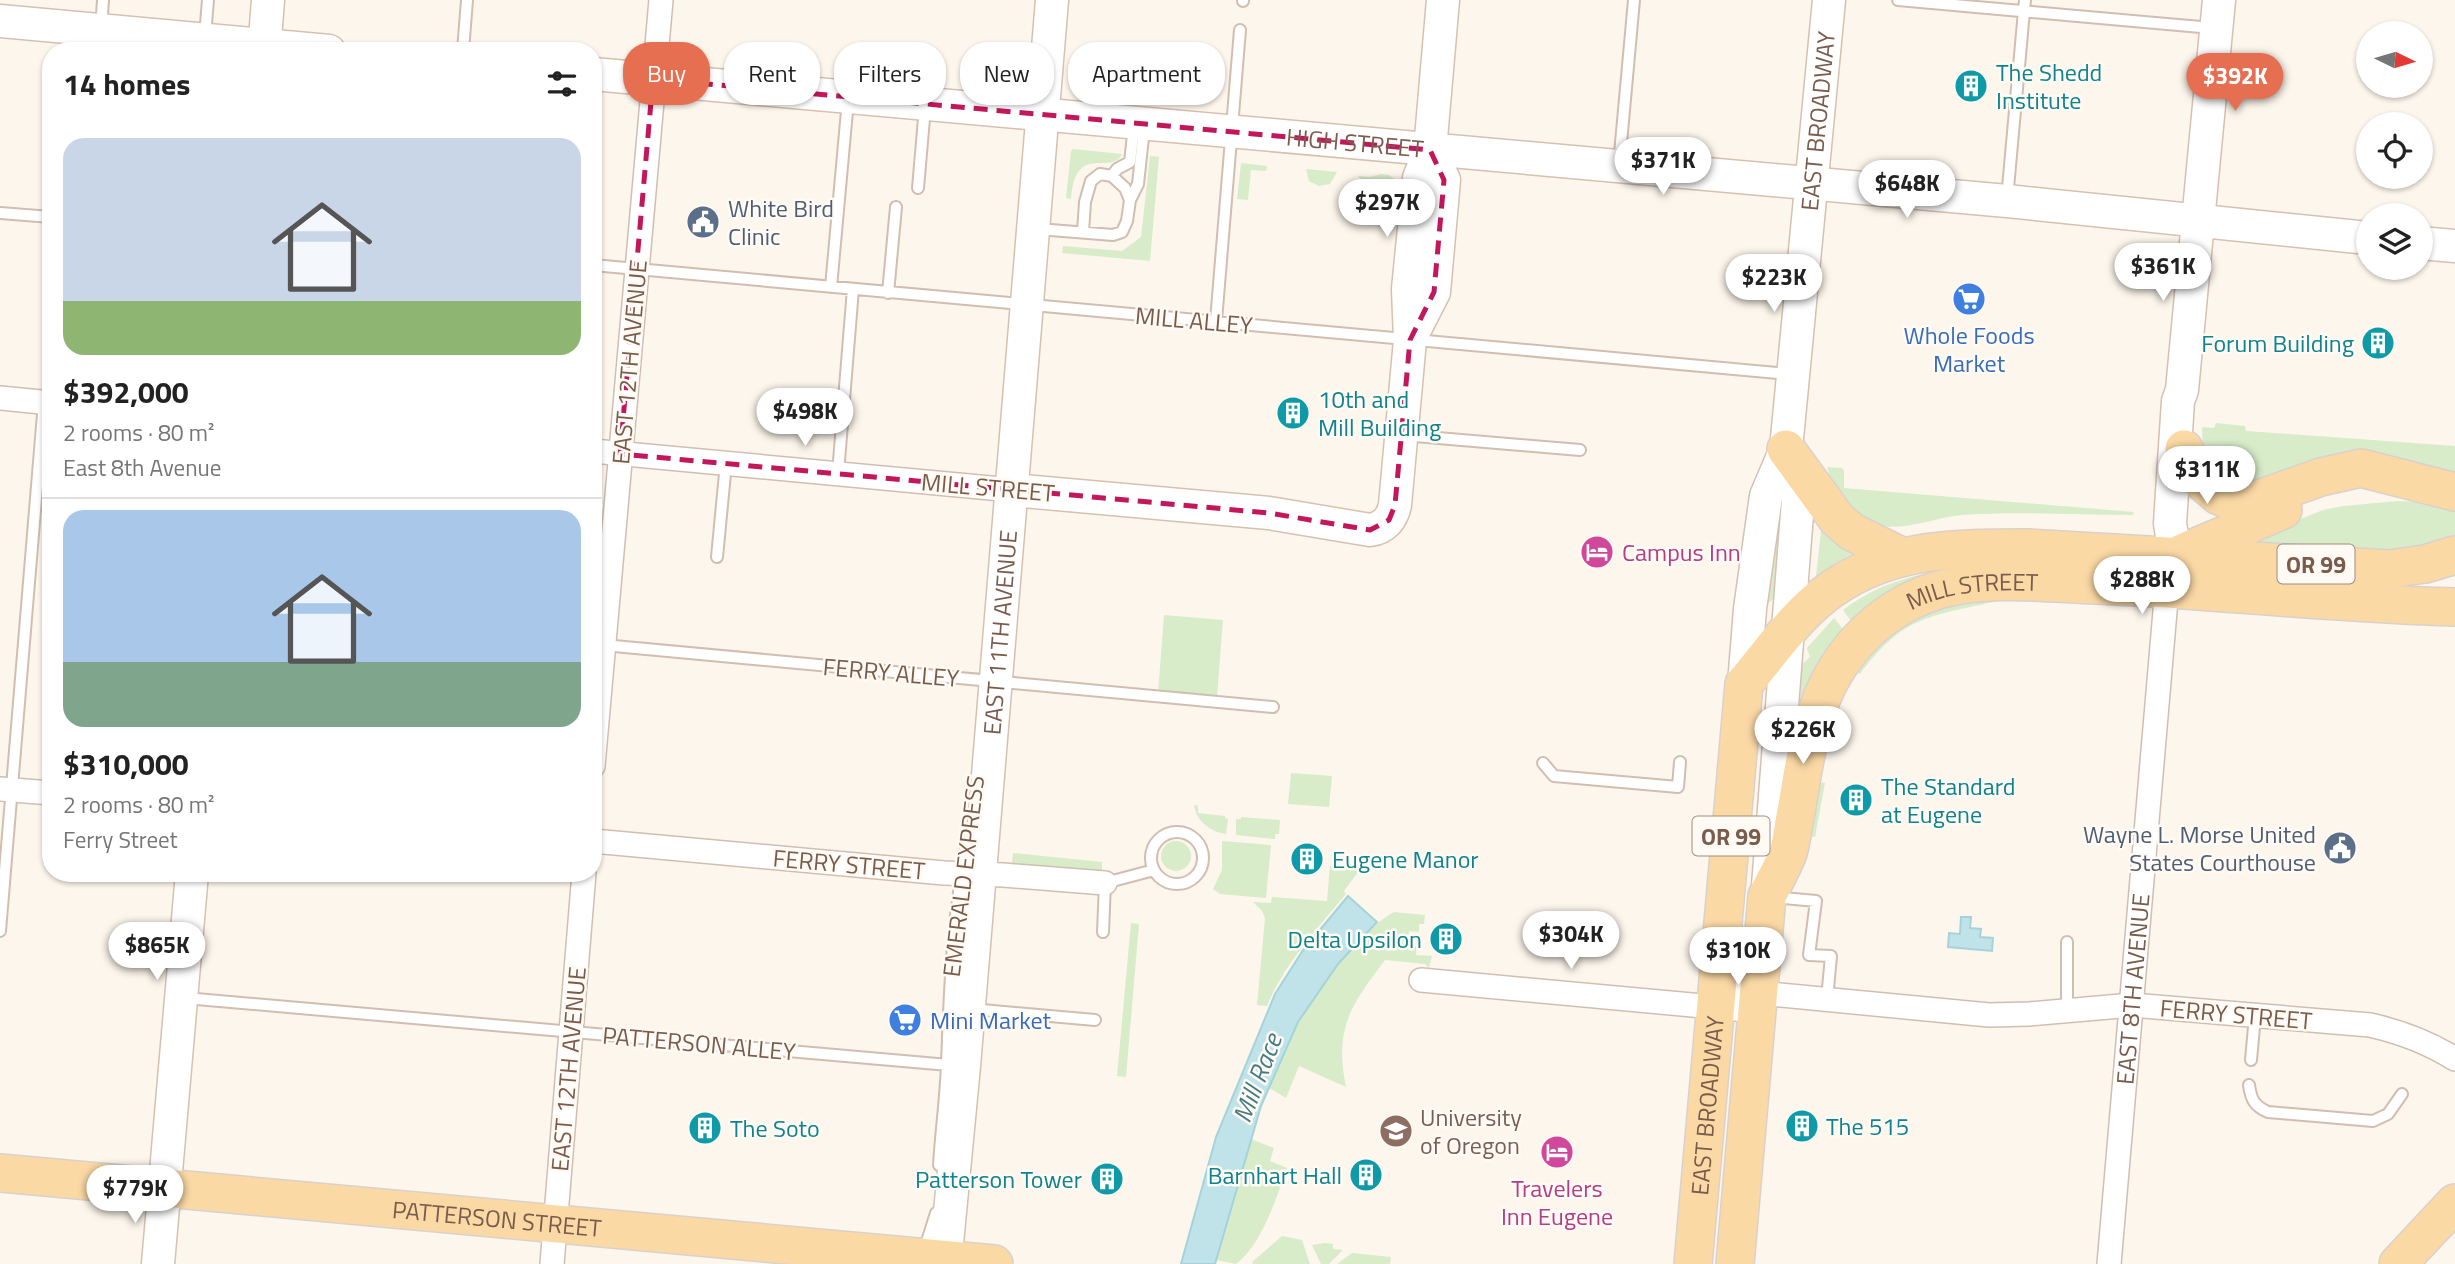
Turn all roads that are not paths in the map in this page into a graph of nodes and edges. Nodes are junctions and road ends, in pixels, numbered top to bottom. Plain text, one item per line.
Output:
1 (208, 0) edge
2 (268, 0) edge
3 (467, 0) edge
4 (661, 0) edge
5 (1052, 0) edge
6 (1443, 0) edge
7 (1634, 0) edge
8 (1829, 0) edge
9 (1898, 0) edge
10 (2025, 0) edge
11 (2024, 12) junction
12 (2217, 14) edge
13 (102, 15) edge
14 (0, 21) edge
15 (1240, 30) dead end
16 (204, 40) junction
17 (219, 42) edge
18 (265, 42) edge
19 (464, 42) edge
20 (657, 42) edge
21 (602, 75) edge
22 (623, 76) edge
23 (710, 84) edge
24 (834, 96) edge
25 (651, 105) edge
26 (847, 105) edge
27 (926, 105) edge
28 (937, 105) edge
29 (1042, 115) junction
30 (1139, 123) junction
31 (1232, 132) junction
32 (1430, 150) junction
33 (1619, 168) junction
34 (1112, 176) junction
35 (1812, 185) junction
36 (918, 188) dead end
37 (1130, 200) junction
38 (2007, 201) junction
39 (896, 207) dead end
40 (0, 213) edge
41 (42, 216) edge
42 (2197, 222) junction
43 (1031, 228) junction
44 (1083, 232) junction
45 (2356, 237) edge
46 (2433, 244) edge
47 (2455, 246) edge
48 (602, 266) edge
49 (638, 269) junction
50 (831, 287) junction
51 (853, 289) junction
52 (888, 293) junction
53 (1026, 306) junction
54 (1216, 321) junction
55 (1410, 340) junction
56 (1795, 374) junction
57 (2182, 390) junction
58 (0, 398) edge
59 (42, 402) edge
60 (1401, 434) junction
61 (1786, 449) junction
62 (2184, 449) junction
63 (42, 450) edge
64 (1580, 450) dead end
65 (602, 452) edge
66 (620, 454) junction
67 (726, 463) junction
68 (838, 473) junction
69 (2419, 482) junction
70 (1012, 490) junction
71 (2455, 492) edge
72 (2455, 555) edge
73 (1901, 556) junction
74 (717, 557) dead end
75 (2171, 572) junction
76 (2374, 605) junction
77 (2455, 607) edge
78 (602, 610) edge
79 (2455, 627) edge
80 (988, 628) dead end
81 (1789, 631) junction
82 (602, 645) edge
83 (986, 681) junction
84 (1744, 684) junction
85 (1273, 707) dead end
86 (1680, 762) dead end
87 (1543, 763) dead end
88 (7, 789) edge
89 (42, 792) edge
90 (974, 796) dead end
91 (602, 842) edge
92 (1154, 870) junction
93 (970, 874) junction
94 (191, 882) edge
95 (583, 882) edge
96 (1105, 883) junction
97 (1767, 896) junction
98 (0, 931) edge
99 (1103, 932) dead end
100 (2067, 942) dead end
101 (1421, 980) dead end
102 (182, 998) junction
103 (1717, 998) junction
104 (1827, 999) junction
105 (1757, 1002) junction
106 (2132, 1005) junction
107 (968, 1009) junction
108 (2067, 1010) junction
109 (2255, 1016) junction
110 (1095, 1020) dead end
111 (572, 1032) junction
112 (2455, 1059) edge
113 (2251, 1060) dead end
114 (956, 1066) junction
115 (2249, 1085) dead end
116 (2402, 1094) dead end
117 (0, 1174) edge
118 (938, 1177) dead end
119 (165, 1190) junction
120 (2455, 1203) edge
121 (936, 1205) dead end
122 (555, 1223) junction
123 (934, 1261) edge
124 (158, 1264) edge
125 (552, 1264) edge
126 (993, 1264) edge
127 (1693, 1264) edge
128 (1735, 1264) edge
129 (2109, 1264) edge
130 (2398, 1264) edge

1 - 16 lane
2 - 18 street
3 - 19 lane
4 - 20 street, EAST 12TH AVENUE
5 - 29 street, EAST 11TH AVENUE
6 - 32 street
7 - 33 lane
8 - 35 street, EAST BROADWAY
9 - 11 lane
10 - 11 lane
11 - 12 lane
11 - 38 lane
12 - 42 street, EAST 8TH AVENUE
13 - 14 street
13 - 16 street
15 - 31 lane
16 - 17 street
21 - 22 street, HIGH STREET
23 - 24 street, HIGH STREET
25 - 49 street, EAST 12TH AVENUE
26 - 50 lane
27 - 36 lane
28 - 29 street, HIGH STREET
29 - 30 street, HIGH STREET
29 - 43 street, EAST 11TH AVENUE
30 - 31 street, HIGH STREET
30 - 34 lane
30 - 37 lane
31 - 32 street, HIGH STREET
31 - 54 lane
32 - 33 street, HIGH STREET
32 - 55 street
33 - 35 street, HIGH STREET
34 - 37 lane
34 - 44 lane
35 - 38 street, HIGH STREET
35 - 56 street, EAST BROADWAY
37 - 44 lane
38 - 42 street, HIGH STREET
39 - 52 lane
40 - 41 lane
42 - 45 street, HIGH STREET
42 - 57 street, EAST 8TH AVENUE
43 - 44 lane
43 - 53 street, EAST 11TH AVENUE
46 - 47 street
48 - 49 lane, MILL ALLEY
49 - 50 lane, MILL ALLEY
49 - 66 street, EAST 12TH AVENUE
50 - 51 lane, MILL ALLEY
51 - 52 lane, MILL ALLEY
51 - 68 lane
52 - 53 lane, MILL ALLEY
53 - 54 lane, MILL ALLEY
53 - 70 street, EAST 11TH AVENUE
54 - 55 lane, MILL ALLEY
55 - 56 lane, MILL ALLEY
55 - 60 street
56 - 61 street, EAST BROADWAY
57 - 62 street, EAST 8TH AVENUE
57 - 75 street, EAST 8TH AVENUE
58 - 59 street
60 - 64 lane
60 - 70 street, MILL STREET
61 - 73 main road
61 - 81 street, EAST BROADWAY
61 - 84 street, EAST BROADWAY
62 - 69 main road
62 - 75 street, EAST 8TH AVENUE
63 - 88 lane
65 - 66 street, MILL STREET
66 - 67 street, MILL STREET
66 - 78 street, EAST 12TH AVENUE
67 - 68 street, MILL STREET
67 - 74 lane
68 - 70 street, MILL STREET
69 - 71 main road
69 - 75 main road, MILL STREET
70 - 80 lane
70 - 83 street, EAST 11TH AVENUE
72 - 75 main road, OR 99
73 - 75 main road, MILL STREET / OR 99
73 - 81 main road, MILL STREET / OR 99
75 - 76 main road, MILL STREET
75 - 97 main road, MILL STREET
75 - 106 street, EAST 8TH AVENUE
76 - 77 main road
76 - 79 main road
81 - 84 main road, MILL STREET / OR 99
81 - 97 street, EAST BROADWAY
82 - 83 lane, FERRY ALLEY
83 - 85 lane, FERRY ALLEY
83 - 93 street, EAST 11TH AVENUE
84 - 103 main road, EAST BROADWAY / OR 99
86 - 87 lane
88 - 89 street
88 - 98 lane
90 - 93 lane, EMERALD EXPRESS
91 - 93 street, FERRY STREET
92 - 92 lane
92 - 96 lane
93 - 96 street, FERRY STREET
93 - 107 street, EAST 11TH AVENUE
93 - 114 lane, EMERALD EXPRESS
94 - 102 street
95 - 111 street, EAST 12TH AVENUE
96 - 99 lane
97 - 104 lane
97 - 105 main road, EAST BROADWAY
100 - 108 lane
101 - 103 street, FERRY STREET
102 - 111 lane, PATTERSON ALLEY
102 - 119 street
103 - 105 street, FERRY STREET
103 - 127 main road, EAST BROADWAY / OR 99
104 - 105 street, FERRY STREET
104 - 108 street, FERRY STREET
105 - 128 main road, EAST BROADWAY
106 - 108 street, FERRY STREET
106 - 109 street, FERRY STREET
106 - 129 street, EAST 8TH AVENUE
107 - 110 lane
107 - 114 street, EAST 11TH AVENUE
109 - 112 street, FERRY STREET
109 - 113 lane
111 - 114 lane, PATTERSON ALLEY
111 - 122 street, EAST 12TH AVENUE
114 - 118 lane, EMERALD EXPRESS
114 - 123 street, EAST 11TH AVENUE
115 - 116 lane
117 - 119 main road, PATTERSON STREET
119 - 122 main road, PATTERSON STREET
119 - 124 street
120 - 130 main road
121 - 123 lane
122 - 123 main road, PATTERSON STREET
122 - 125 street, EAST 12TH AVENUE
123 - 126 main road, PATTERSON STREET

